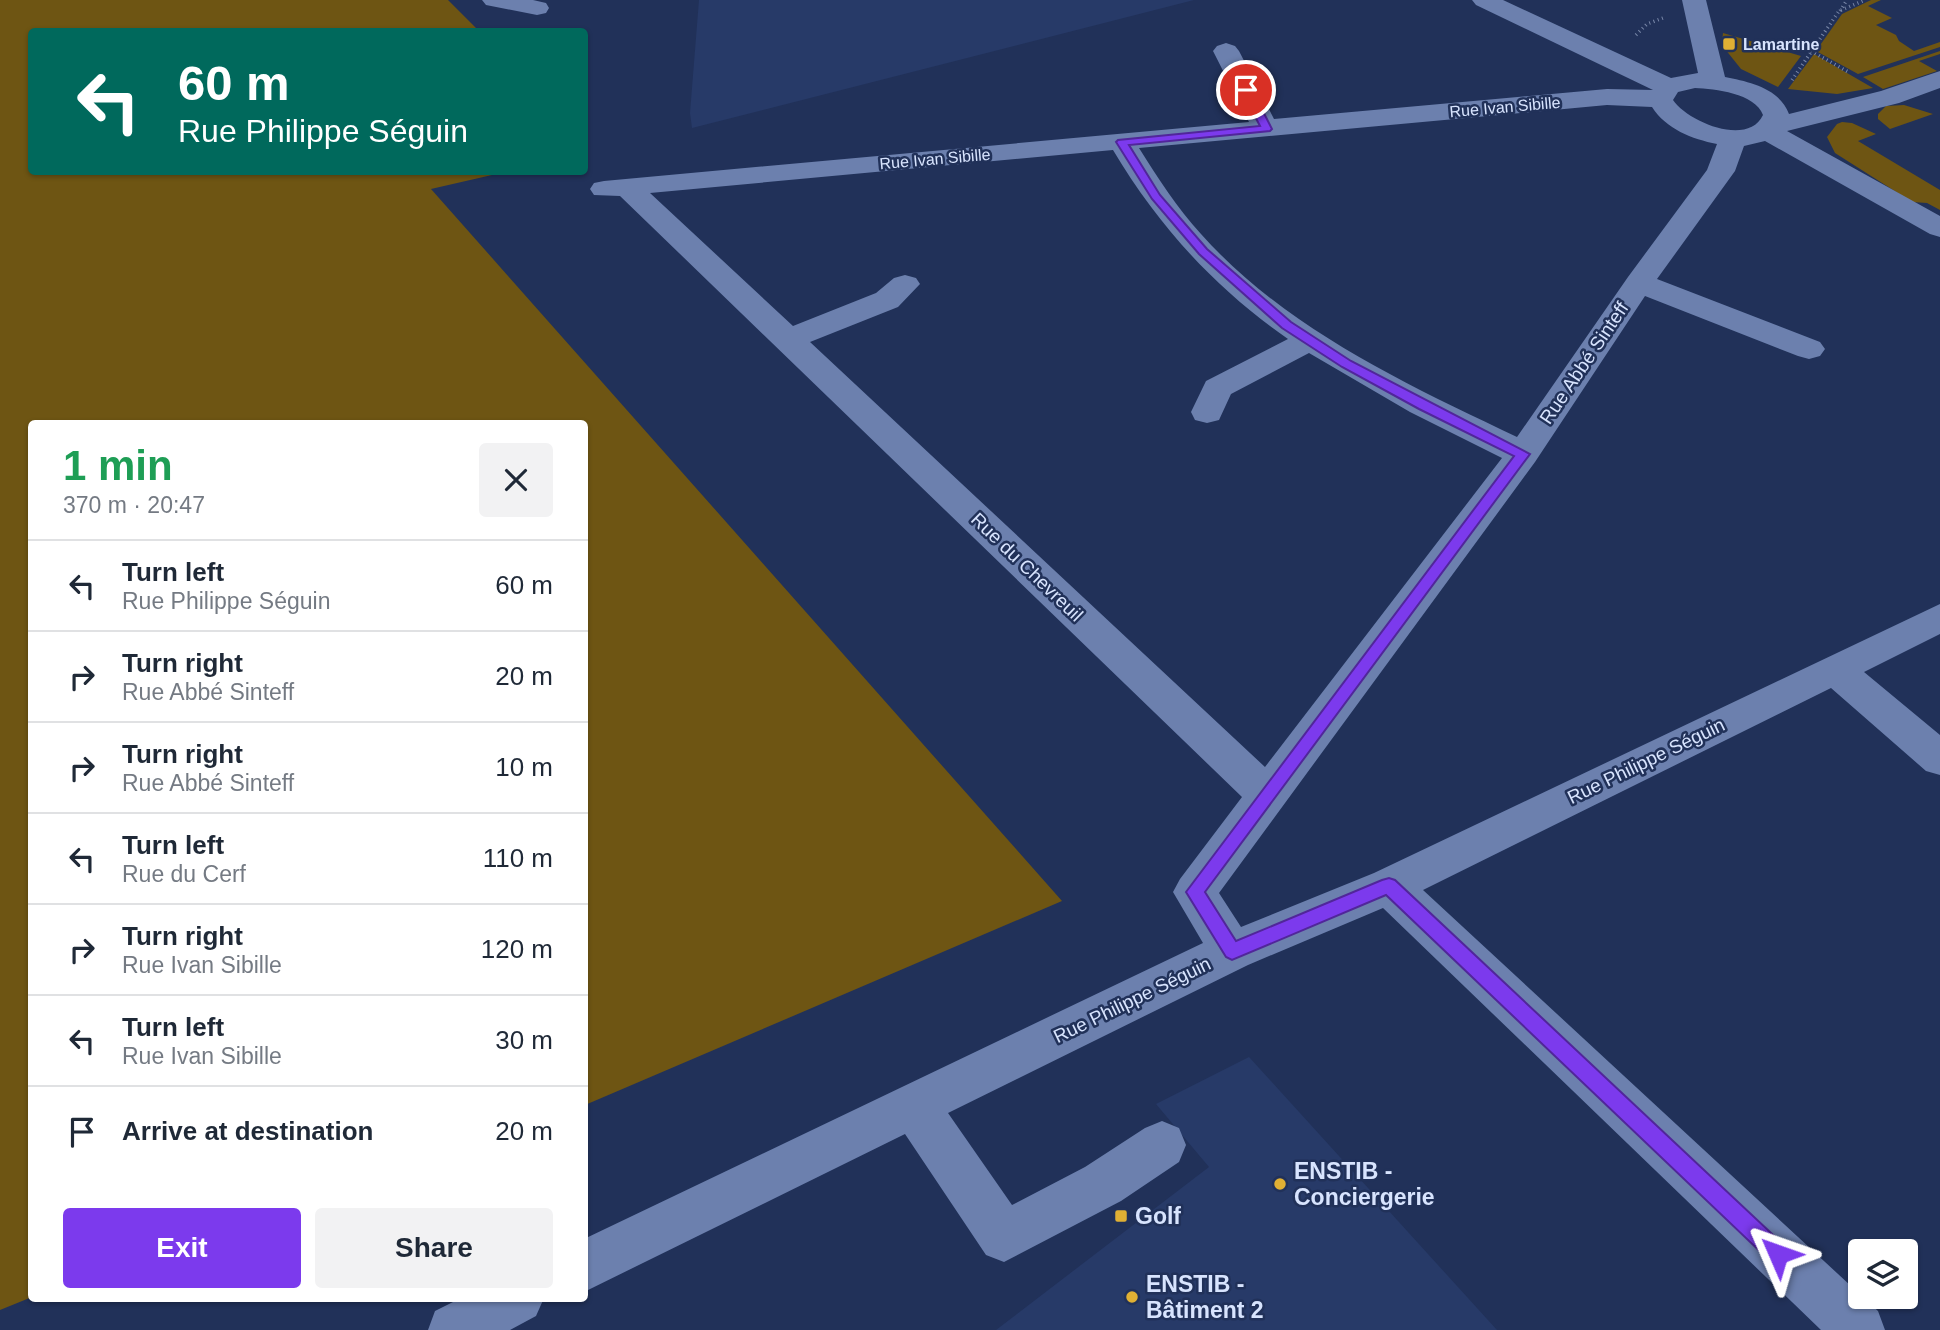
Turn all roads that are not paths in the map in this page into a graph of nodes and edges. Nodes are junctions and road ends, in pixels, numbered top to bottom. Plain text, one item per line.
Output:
1 (494, 0) edge
2 (1484, 0) edge
3 (537, 8) dead end
4 (1696, 10) edge
5 (1226, 51) dead end
6 (1940, 79) edge
7 (1713, 80) junction
8 (1664, 94) junction
9 (1770, 98) junction
10 (1849, 107) junction
11 (1266, 129) junction
12 (1756, 131) junction
13 (1122, 142) junction
14 (616, 188) joint
15 (1940, 228) edge
16 (1639, 283) junction
17 (905, 284) dead end
18 (788, 340) junction
19 (1310, 340) junction
20 (1809, 349) dead end
21 (1207, 412) dead end
22 (1523, 454) junction
23 (1940, 618) edge
24 (1835, 669) junction
25 (1940, 760) edge
26 (1266, 794) junction
27 (1389, 886) junction
28 (1232, 951) junction
29 (915, 1107) junction
30 (1162, 1145) dead end
31 (588, 1264) edge
32 (511, 1302) edge
33 (454, 1330) edge
34 (1859, 1330) edge

1 - 3 street
2 - 8 street
4 - 7 street
5 - 11 street
6 - 10 street
7 - 8 street, Rue Ivan Sibille
7 - 9 street
8 - 11 street, Rue Ivan Sibille
8 - 12 street
9 - 10 street
9 - 12 street
10 - 12 street
11 - 13 street, Rue Ivan Sibille
12 - 15 street
12 - 16 street, Rue Abbé Sinteff
13 - 14 street, Rue Ivan Sibille
13 - 19 street
14 - 18 street, Rue du Chevreuil
16 - 20 street, Rue Abbé Sinteff
16 - 22 street, Rue Abbé Sinteff
17 - 18 street
18 - 26 street, Rue du Chevreuil
19 - 21 street
19 - 22 street
22 - 26 street, Rue Abbé Sinteff
23 - 24 street, Rue Philippe Séguin
24 - 25 street
24 - 27 street, Rue Philippe Séguin
26 - 28 street, Rue Abbé Sinteff
27 - 28 street, Rue Philippe Séguin
27 - 34 street
28 - 29 street, Rue Philippe Séguin
29 - 30 street
29 - 31 street, Rue Philippe Séguin
32 - 33 street

